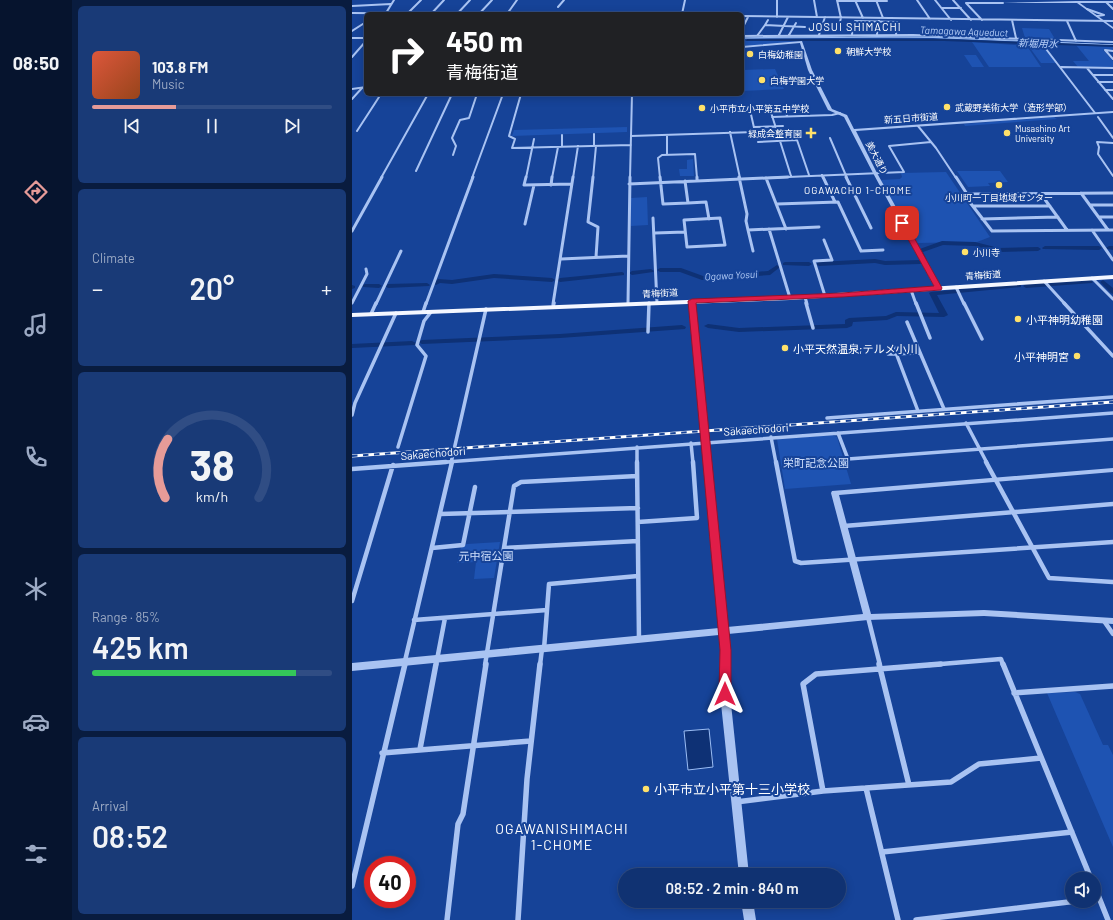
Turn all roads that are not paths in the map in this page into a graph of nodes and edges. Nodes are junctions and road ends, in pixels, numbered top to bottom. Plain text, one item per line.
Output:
1 (394, 0) edge
2 (421, 0) edge
3 (444, 0) edge
4 (470, 0) edge
5 (492, 0) edge
6 (517, 0) edge
7 (564, 0) edge
8 (685, 0) edge
9 (777, 0) edge
10 (814, 0) edge
11 (917, 0) edge
12 (935, 0) edge
13 (954, 0) edge
14 (967, 0) edge
15 (1000, 0) edge
16 (1073, 0) edge
17 (837, 1) edge
18 (855, 1) edge
19 (876, 1) edge
20 (887, 1) dead end
21 (1104, 2) edge
22 (1113, 2) edge
23 (970, 3) junction
24 (1003, 3) junction
25 (1077, 3) junction
26 (391, 4) junction
27 (352, 6) edge
28 (356, 6) junction
29 (558, 7) dead end
30 (942, 8) junction
31 (961, 8) junction
32 (1087, 9) junction
33 (1113, 9) edge
34 (387, 12) edge
35 (410, 12) edge
36 (434, 12) edge
37 (459, 12) edge
38 (481, 12) edge
39 (508, 12) edge
40 (682, 12) edge
41 (353, 13) edge
42 (364, 13) edge
43 (744, 16) edge
44 (1097, 16) junction
45 (748, 17) junction
46 (777, 17) junction
47 (788, 17) junction
48 (817, 17) junction
49 (825, 18) junction
50 (841, 18) junction
51 (863, 18) junction
52 (883, 18) junction
53 (930, 19) junction
54 (768, 20) dead end
55 (951, 20) junction
56 (972, 20) junction
57 (982, 20) junction
58 (1012, 20) junction
59 (879, 21) junction
60 (1067, 21) junction
61 (1104, 21) junction
62 (1113, 21) edge
63 (364, 23) edge
64 (796, 23) dead end
65 (744, 25) edge
66 (765, 25) junction
67 (839, 25) dead end
68 (783, 26) junction
69 (794, 26) junction
70 (1113, 28) edge
71 (352, 31) edge
72 (852, 34) junction
73 (877, 34) junction
74 (896, 34) junction
75 (779, 35) junction
76 (789, 35) junction
77 (802, 35) junction
78 (819, 35) junction
79 (744, 36) edge
80 (757, 36) junction
81 (352, 38) edge
82 (364, 38) edge
83 (1016, 38) junction
84 (1076, 40) junction
85 (1113, 42) edge
86 (364, 43) edge
87 (1043, 45) dead end
88 (744, 47) edge
89 (352, 48) edge
90 (359, 48) junction
91 (1113, 51) edge
92 (352, 57) edge
93 (1113, 59) edge
94 (1061, 67) junction
95 (1087, 68) junction
96 (1113, 68) edge
97 (1093, 75) junction
98 (1113, 75) edge
99 (1098, 82) junction
100 (1113, 82) edge
101 (364, 87) edge
102 (352, 89) edge
103 (1105, 90) junction
104 (1113, 90) edge
105 (380, 96) edge
106 (427, 96) edge
107 (451, 96) edge
108 (477, 96) edge
109 (503, 96) edge
110 (520, 96) edge
111 (632, 96) edge
112 (352, 99) edge
113 (1113, 99) edge
114 (769, 106) dead end
115 (784, 106) dead end
116 (750, 110) dead end
117 (1113, 112) edge
118 (840, 113) junction
119 (1097, 115) junction
120 (772, 116) junction
121 (787, 116) junction
122 (1058, 116) junction
123 (1113, 116) edge
124 (1063, 119) junction
125 (361, 125) junction
126 (364, 125) dead end
127 (775, 126) junction
128 (783, 126) dead end
129 (754, 127) junction
130 (919, 128) junction
131 (357, 131) dead end
132 (730, 132) junction
133 (855, 132) junction
134 (594, 134) dead end
135 (562, 135) dead end
136 (667, 135) junction
137 (631, 136) junction
138 (830, 138) dead end
139 (1113, 138) edge
140 (534, 139) dead end
141 (779, 141) junction
142 (758, 142) dead end
143 (931, 142) junction
144 (1113, 143) edge
145 (595, 145) junction
146 (631, 145) junction
147 (562, 146) junction
148 (578, 146) junction
149 (558, 147) junction
150 (532, 148) junction
151 (667, 154) junction
152 (453, 155) dead end
153 (416, 171) dead end
154 (875, 173) junction
155 (822, 174) junction
156 (845, 174) junction
157 (808, 175) junction
158 (791, 176) junction
159 (1113, 176) edge
160 (766, 178) junction
161 (740, 179) junction
162 (697, 180) junction
163 (685, 181) junction
164 (662, 183) junction
165 (572, 184) junction
166 (629, 184) junction
167 (534, 185) junction
168 (551, 185) junction
169 (1081, 193) junction
170 (1113, 193) edge
171 (967, 194) junction
172 (1041, 194) junction
173 (835, 202) junction
174 (688, 203) junction
175 (777, 204) junction
176 (1090, 205) junction
177 (1113, 205) edge
178 (973, 206) junction
179 (1050, 206) junction
180 (1099, 217) junction
181 (1113, 217) edge
182 (653, 218) dead end
183 (1058, 218) junction
184 (709, 219) junction
185 (982, 219) junction
186 (525, 224) dead end
187 (820, 227) dead end
188 (871, 228) dead end
189 (769, 229) junction
190 (786, 229) junction
191 (748, 230) junction
192 (1067, 230) junction
193 (1092, 230) junction
194 (1108, 230) junction
195 (1113, 230) edge
196 (352, 231) edge
197 (685, 232) junction
198 (655, 233) junction
199 (824, 240) dead end
200 (883, 250) dead end
201 (401, 251) dead end
202 (753, 251) dead end
203 (628, 256) junction
204 (596, 257) junction
205 (561, 259) junction
206 (1113, 260) edge
207 (366, 268) dead end
208 (1113, 277) edge
209 (1092, 278) junction
210 (1044, 281) junction
211 (938, 288) junction
212 (911, 290) junction
213 (958, 290) junction
214 (825, 296) junction
215 (805, 297) junction
216 (790, 298) junction
217 (1113, 299) edge
218 (692, 301) junction
219 (352, 303) edge
220 (653, 303) junction
221 (628, 304) junction
222 (553, 307) junction
223 (486, 309) junction
224 (427, 312) junction
225 (396, 313) junction
226 (371, 314) junction
227 (352, 315) edge
228 (907, 322) dead end
229 (813, 327) dead end
230 (648, 330) dead end
231 (930, 338) dead end
232 (982, 339) dead end
233 (893, 345) dead end
234 (920, 353) junction
235 (888, 354) dead end
236 (897, 354) junction
237 (1113, 356) edge
238 (1113, 397) edge
239 (944, 409) junction
240 (918, 411) junction
241 (1111, 413) edge
242 (352, 415) edge
243 (827, 418) dead end
244 (1113, 418) edge
245 (966, 423) junction
246 (838, 433) junction
247 (771, 437) junction
248 (1113, 439) edge
249 (706, 442) junction
250 (691, 443) junction
251 (398, 447) dead end
252 (637, 447) junction
253 (980, 449) junction
254 (452, 460) junction
255 (393, 465) junction
256 (352, 469) edge
257 (1113, 470) edge
258 (637, 476) junction
259 (996, 479) junction
260 (475, 488) dead end
261 (1113, 504) edge
262 (638, 508) junction
263 (510, 511) junction
264 (470, 512) junction
265 (1014, 513) junction
266 (440, 514) junction
267 (638, 522) junction
268 (844, 526) junction
269 (638, 541) junction
270 (1113, 542) edge
271 (1031, 547) junction
272 (432, 548) junction
273 (505, 548) junction
274 (853, 560) junction
275 (638, 576) junction
276 (1113, 582) edge
277 (352, 601) edge
278 (547, 610) junction
279 (492, 614) junction
280 (868, 617) junction
281 (445, 618) junction
282 (414, 620) junction
283 (1104, 621) junction
284 (1113, 622) edge
285 (723, 631) junction
286 (1113, 634) edge
287 (639, 640) junction
288 (543, 649) junction
289 (486, 654) junction
290 (438, 659) junction
291 (404, 662) junction
292 (352, 668) edge
293 (880, 668) junction
294 (1113, 686) edge
295 (1014, 693) junction
296 (531, 741) junction
297 (473, 746) junction
298 (420, 749) junction
299 (382, 754) junction
300 (1041, 758) junction
301 (909, 784) junction
302 (866, 788) junction
303 (823, 791) junction
304 (735, 803) junction
305 (1072, 832) junction
306 (882, 852) junction
307 (743, 868) edge
308 (1088, 872) edge
309 (352, 886) edge
310 (1065, 902) edge
311 (1101, 906) edge
312 (748, 908) edge
313 (448, 920) edge
314 (518, 920) edge
315 (750, 920) edge
316 (898, 920) edge
317 (916, 920) edge
318 (1108, 920) edge

1 - 26 street
2 - 35 street
3 - 36 street
4 - 37 street
5 - 38 street
6 - 39 street
7 - 29 street
8 - 40 street
9 - 46 street
10 - 48 street
11 - 53 street
12 - 30 street
13 - 31 street
14 - 23 street
15 - 24 street
16 - 25 street
17 - 18 street
17 - 50 street
18 - 19 street
18 - 51 street
19 - 20 street
19 - 52 street
21 - 22 street
21 - 25 street
21 - 33 street
23 - 24 street
23 - 57 street
24 - 25 street
25 - 32 street
26 - 28 street
26 - 34 street
27 - 28 street
28 - 41 street
30 - 31 street
30 - 55 street
31 - 56 street
32 - 44 street
32 - 44 street
41 - 42 street
43 - 45 street
44 - 61 street
45 - 46 street
45 - 65 street
46 - 47 street
47 - 48 street
47 - 68 street
48 - 49 street
49 - 50 street
49 - 78 street
50 - 51 street
50 - 67 street
51 - 52 street
52 - 53 street
53 - 55 street
54 - 66 street
55 - 56 street
56 - 57 street
57 - 58 street
58 - 60 street
58 - 83 street
59 - 72 street
59 - 73 street
59 - 74 street
60 - 61 street
60 - 84 street
61 - 62 street
61 - 70 street
63 - 71 street
64 - 69 street
66 - 68 street
66 - 80 street
68 - 69 street
68 - 75 street
69 - 76 street
69 - 77 street
72 - 73 street
72 - 78 street
73 - 74 street
74 - 83 street
75 - 76 street
75 - 80 street
76 - 77 street
77 - 78 street
79 - 80 street
81 - 82 street
83 - 84 street
84 - 85 street
86 - 90 street
87 - 94 street
88 - 118 street, 美大通り
89 - 90 street
90 - 92 street
91 - 93 street
94 - 95 street
94 - 119 street
95 - 96 street
95 - 97 street
97 - 98 street
97 - 99 street
99 - 100 street
99 - 103 street
101 - 102 street
101 - 112 street
103 - 104 street
103 - 113 street
105 - 125 street
106 - 196 street
107 - 153 street
108 - 152 street
109 - 224 street
110 - 150 street
111 - 137 street
114 - 120 street
115 - 121 street
116 - 129 street
117 - 119 street, 新五日市街道
118 - 121 street
118 - 133 street, 美大通り
119 - 122 street, 新五日市街道
119 - 123 street, 新五日市街道
119 - 124 street, 新五日市街道
119 - 139 street
120 - 121 street
120 - 127 street
122 - 124 street
122 - 130 street, 新五日市街道
124 - 130 street, 新五日市街道
125 - 126 street
125 - 131 street
127 - 128 street
127 - 129 street
127 - 141 street
129 - 132 street
130 - 133 street, 新五日市街道
130 - 143 street
132 - 136 street
132 - 161 street
133 - 154 street, 美大通り
134 - 145 street
135 - 147 street
136 - 137 street
136 - 151 street
137 - 146 street
138 - 156 street
140 - 150 street
141 - 142 street
141 - 157 street
141 - 158 street
143 - 154 street
143 - 171 street
144 - 159 street
145 - 146 street
145 - 148 street
145 - 204 street
146 - 166 street
147 - 148 street
147 - 149 street
148 - 165 street
149 - 150 street
149 - 168 street
150 - 167 street
151 - 162 street
151 - 164 street
154 - 156 street
154 - 211 street, 美大通り
155 - 156 street
155 - 157 street
155 - 173 street
156 - 188 street
157 - 158 street
158 - 160 street
160 - 161 street
160 - 175 street
161 - 162 street
161 - 191 street
162 - 163 street
163 - 164 street
163 - 174 street
164 - 166 street
164 - 174 street
165 - 168 street
165 - 205 street
166 - 203 street
167 - 168 street
167 - 186 street
169 - 170 street
169 - 172 street
169 - 176 street
171 - 172 street
171 - 178 street
172 - 179 street
173 - 175 street
173 - 200 street
174 - 184 street
175 - 190 street
176 - 177 street
176 - 180 street
178 - 179 street
178 - 185 street
179 - 183 street
180 - 181 street
180 - 194 street
182 - 198 street
183 - 185 street
183 - 192 street
184 - 197 street
184 - 197 street
185 - 192 street
187 - 190 street
189 - 190 street
189 - 191 street
189 - 216 street
191 - 202 street
192 - 193 street
193 - 194 street
193 - 206 street
194 - 195 street
197 - 198 street
198 - 220 street
199 - 214 street
201 - 226 street
203 - 204 street
203 - 221 street
204 - 205 street
205 - 222 street
207 - 219 street
208 - 209 main road, 青梅街道
209 - 210 main road, 青梅街道
209 - 217 street
210 - 213 main road, 青梅街道
210 - 237 street
211 - 212 main road, 青梅街道
211 - 213 main road, 青梅街道
212 - 214 main road, 青梅街道
212 - 231 street
213 - 232 street
214 - 215 main road, 青梅街道
215 - 216 main road, 青梅街道
215 - 229 street
216 - 218 main road, 青梅街道
218 - 220 main road, 青梅街道
218 - 249 street
220 - 221 main road, 青梅街道
220 - 230 street
221 - 222 main road, 青梅街道
222 - 223 main road, 青梅街道
223 - 224 main road, 青梅街道
223 - 254 street
224 - 225 main road, 青梅街道
224 - 251 street
225 - 226 main road, 青梅街道
225 - 242 street
226 - 227 main road, 青梅街道
228 - 234 street
233 - 236 street
234 - 236 street
234 - 239 street
235 - 236 street
236 - 240 street
238 - 239 street
239 - 240 street
240 - 243 street
241 - 244 street
241 - 245 street, Sakaechodori
245 - 246 street, Sakaechodori
245 - 253 street
246 - 247 street, Sakaechodori
246 - 253 street
247 - 249 street, Sakaechodori
247 - 274 street
248 - 253 street
249 - 250 street, Sakaechodori
249 - 285 street
250 - 252 street, Sakaechodori
250 - 267 street
252 - 254 street, Sakaechodori
252 - 258 street
253 - 259 street
254 - 255 street, Sakaechodori
254 - 266 street
255 - 256 street, Sakaechodori
255 - 277 street
257 - 259 street
258 - 262 street
258 - 263 street
259 - 265 street
259 - 268 street
260 - 264 street
261 - 265 street
262 - 263 street
262 - 267 street
263 - 264 street
263 - 273 street
264 - 266 street
264 - 272 street
265 - 268 street
265 - 271 street
266 - 272 street
267 - 269 street
268 - 274 street
269 - 273 street
269 - 275 street
270 - 271 street
271 - 274 street
271 - 276 street
272 - 282 street
273 - 279 street
274 - 280 street
275 - 278 street
275 - 287 street
278 - 279 street
278 - 288 street
279 - 281 street
279 - 289 street
280 - 283 street
280 - 285 street
280 - 293 street
281 - 282 street
281 - 290 street
282 - 291 street
283 - 284 street
283 - 286 street
285 - 287 street
285 - 304 street
287 - 288 street
288 - 289 street
288 - 296 street
289 - 290 street
289 - 297 street
290 - 291 street
290 - 298 street
291 - 292 street
291 - 299 street
293 - 295 street
293 - 301 street
293 - 303 street
294 - 295 street
295 - 300 street
296 - 297 street
296 - 314 street
297 - 298 street
297 - 313 street
298 - 299 street
299 - 309 street
300 - 301 street
300 - 305 street
301 - 302 street
302 - 303 street
302 - 306 street
303 - 304 street
304 - 307 street
305 - 306 street
305 - 308 street
306 - 316 street
310 - 317 street
311 - 318 street
312 - 315 street

